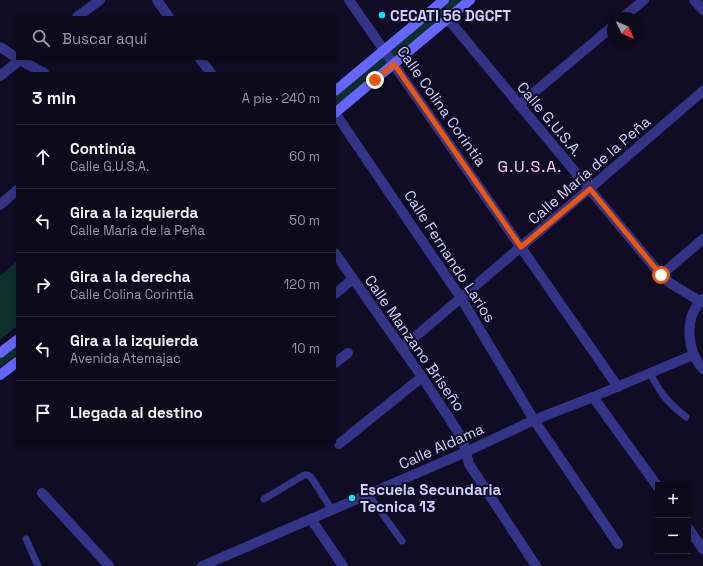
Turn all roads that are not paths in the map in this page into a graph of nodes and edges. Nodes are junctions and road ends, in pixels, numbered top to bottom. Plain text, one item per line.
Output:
1 (100, 0) edge
2 (156, 0) edge
3 (349, 0) edge
4 (444, 0) edge
5 (470, 0) edge
6 (644, 0) edge
7 (694, 0) edge
8 (703, 10) edge
9 (629, 12) edge
10 (78, 16) edge
11 (168, 16) edge
12 (448, 19) junction
13 (607, 31) edge
14 (0, 47) edge
15 (385, 50) junction
16 (16, 57) edge
17 (18, 60) edge
18 (21, 60) edge
19 (201, 60) edge
20 (394, 64) junction
21 (42, 72) edge
22 (210, 72) edge
23 (0, 76) edge
24 (336, 90) edge
25 (703, 90) edge
26 (519, 105) junction
27 (336, 112) edge
28 (336, 114) edge
29 (590, 189) junction
30 (16, 191) edge
31 (0, 205) edge
32 (703, 239) edge
33 (521, 247) junction
34 (336, 254) edge
35 (661, 275) junction
36 (353, 279) junction
37 (336, 293) edge
38 (461, 298) junction
39 (702, 300) edge
40 (16, 341) edge
41 (402, 348) junction
42 (0, 353) edge
43 (348, 353) dead end
44 (694, 355) junction
45 (336, 362) edge
46 (16, 363) edge
47 (703, 369) edge
48 (650, 373) junction
49 (0, 375) edge
50 (422, 376) junction
51 (618, 387) junction
52 (593, 397) junction
53 (686, 417) dead end
54 (534, 420) junction
55 (339, 444) dead end
56 (466, 452) junction
57 (655, 483) edge
58 (42, 493) dead end
59 (368, 494) junction
60 (264, 499) dead end
61 (332, 510) junction
62 (311, 519) junction
63 (691, 532) edge
64 (26, 539) dead end
65 (402, 541) dead end
66 (618, 544) dead end
67 (703, 549) edge
68 (38, 566) edge
69 (109, 566) edge
70 (202, 566) edge
71 (343, 566) edge
72 (536, 566) edge

1 - 10 street
2 - 11 street
3 - 15 street, Calle Colina Corintia
4 - 15 main road
5 - 12 main road
6 - 9 street
7 - 8 street
12 - 20 main road
12 - 26 street, Calle G.U.S.A.
13 - 26 street
14 - 16 street
15 - 20 street, Calle Colina Corintia
15 - 24 main road
17 - 23 street
18 - 21 street
19 - 22 street
20 - 27 main road
20 - 33 street, Calle Colina Corintia
25 - 29 street, Calle María de la Peña
26 - 29 street, Calle G.U.S.A.
28 - 38 street, Calle Fernando Larios
29 - 33 street, Calle María de la Peña
29 - 35 street, Calle G.U.S.A.
30 - 31 street
32 - 35 street
33 - 38 street, Calle María de la Peña
33 - 51 street, Calle Colina Corintia
34 - 36 street, Calle Manzano Briseño
35 - 39 street, Calle G.U.S.A.
36 - 37 street
36 - 41 street, Calle Manzano Briseño
38 - 41 street, Calle María de la Peña
38 - 54 street, Calle Fernando Larios
39 - 44 street
40 - 42 main road
41 - 50 street, Calle Manzano Briseño
43 - 45 street
44 - 47 street
44 - 48 street, Calle Aldama
46 - 49 main road
48 - 51 street, Calle Aldama
48 - 53 lane
50 - 55 street
50 - 56 street, Calle Manzano Briseño
51 - 52 street, Calle Aldama
52 - 54 street, Calle Aldama
52 - 57 street
54 - 56 street, Calle Aldama
54 - 66 street, Calle Fernando Larios
56 - 59 street, Calle Aldama
56 - 72 street, Calle Manzano Briseño
58 - 69 street
59 - 61 street, Calle Aldama
59 - 65 lane
60 - 61 lane
61 - 62 street, Calle Aldama
62 - 70 street, Calle Aldama
62 - 71 street
63 - 67 street
64 - 68 lane

